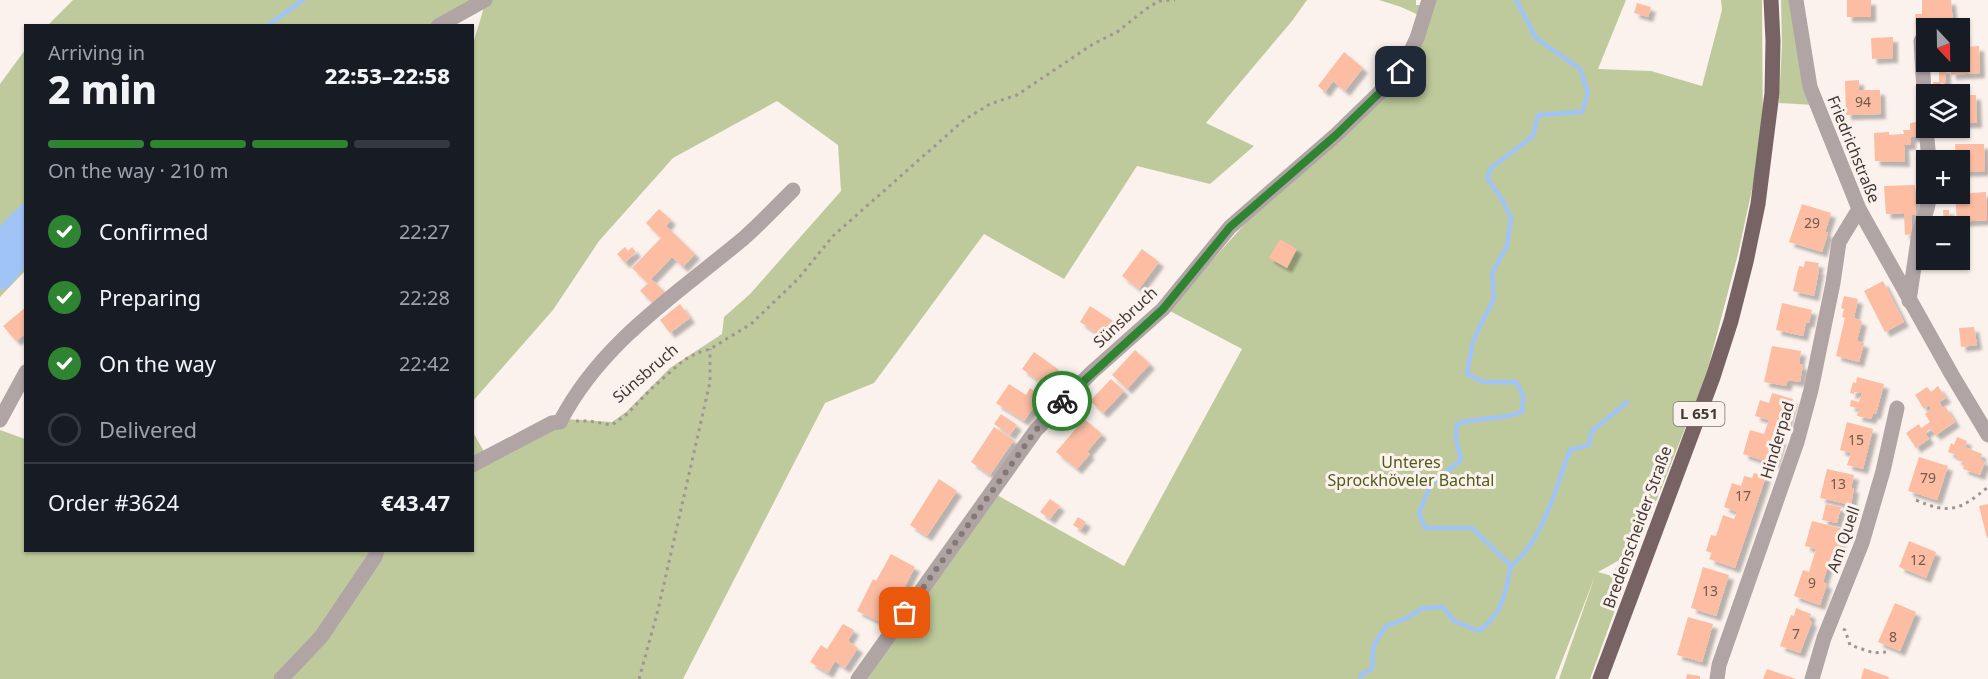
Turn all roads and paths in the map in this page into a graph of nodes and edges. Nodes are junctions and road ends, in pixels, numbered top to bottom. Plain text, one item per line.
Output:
1 (485, 0) edge
2 (1175, 0) edge
3 (1429, 0) edge
4 (1771, 0) edge
5 (1796, 0) edge
6 (442, 24) edge
7 (793, 190) dead end
8 (1928, 204) edge
9 (1859, 209) junction
10 (1909, 301) junction
11 (710, 349) junction
12 (24, 376) edge
13 (1897, 408) dead end
14 (0, 420) edge
15 (560, 422) junction
16 (1988, 435) edge
17 (474, 464) edge
18 (1988, 487) edge
19 (1916, 500) dead end
20 (376, 552) edge
21 (1830, 625) junction
22 (1886, 652) dead end
23 (281, 679) edge
24 (639, 679) edge
25 (858, 679) edge
26 (1600, 679) edge
27 (1717, 679) edge
28 (1812, 679) edge

1 - 6 street
2 - 11 path, Sünsbruch
3 - 25 street, Sünsbruch
4 - 26 main road, Bredenscheider Straße / L 651
5 - 9 street, Friedrichstraße
7 - 15 street
8 - 10 street
9 - 10 street, Friedrichstraße
9 - 27 street, Hinderpad
10 - 16 street, Friedrichstraße
11 - 15 path, Sünsbruch
11 - 24 path
12 - 14 street
13 - 21 street, Am Quell
15 - 17 street
18 - 19 path
20 - 23 street
21 - 22 path
21 - 28 street, Am Quell

